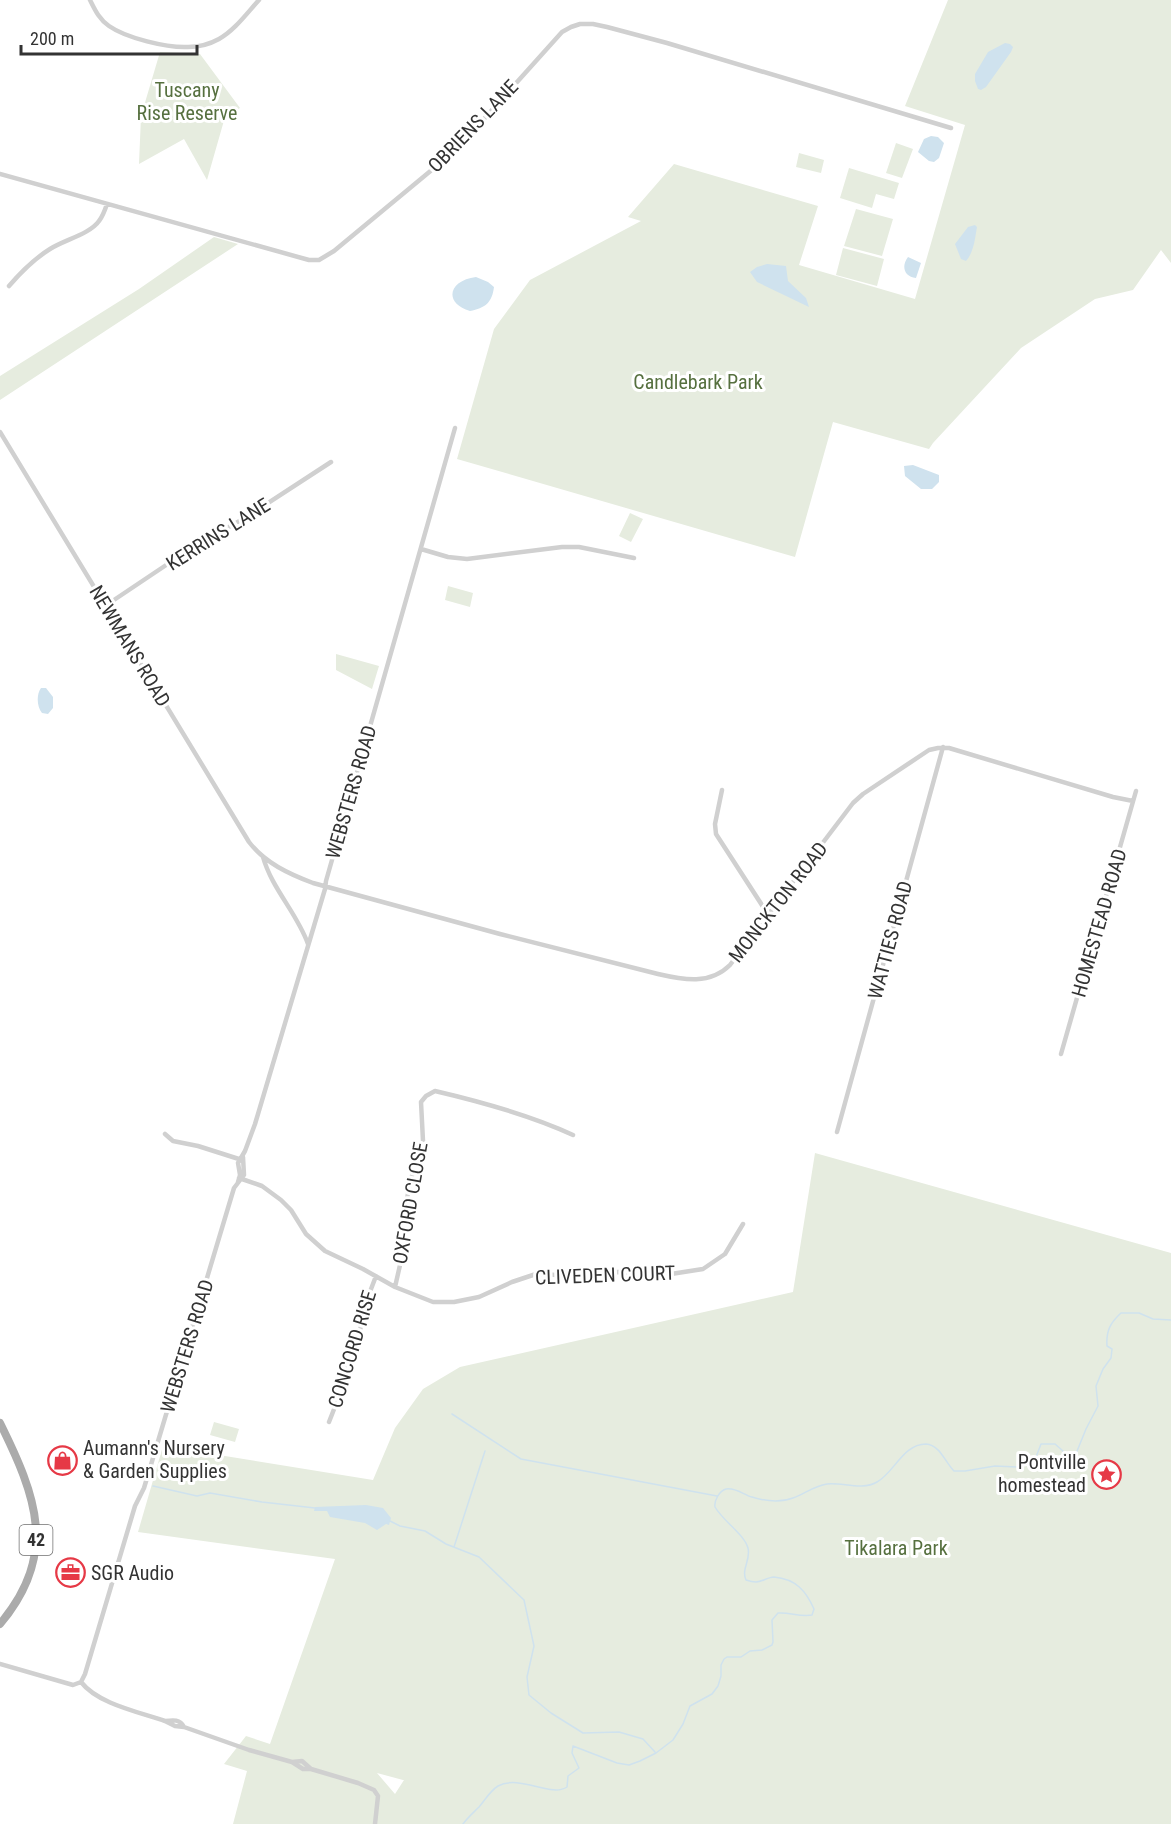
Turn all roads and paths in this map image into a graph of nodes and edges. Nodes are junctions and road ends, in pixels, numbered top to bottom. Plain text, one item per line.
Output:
1 (90, 0) edge
2 (259, 0) edge
3 (951, 128) dead end
4 (0, 174) edge
5 (107, 204) junction
6 (9, 286) dead end
7 (455, 428) dead end
8 (0, 432) edge
9 (331, 462) dead end
10 (421, 549) junction
11 (634, 558) dead end
12 (105, 606) junction
13 (943, 747) junction
14 (722, 790) dead end
15 (1136, 791) dead end
16 (1134, 801) junction
17 (263, 857) junction
18 (325, 886) junction
19 (769, 916) junction
20 (314, 924) junction
21 (302, 928) junction
22 (308, 944) junction
23 (1061, 1054) dead end
24 (837, 1132) dead end
25 (165, 1134) dead end
26 (573, 1135) dead end
27 (241, 1158) junction
28 (240, 1179) junction
29 (743, 1224) dead end
30 (376, 1276) junction
31 (395, 1287) junction
32 (328, 1422) dead end
33 (0, 1423) edge
34 (0, 1432) edge
35 (13, 1452) junction
36 (0, 1624) edge
37 (1, 1664) edge
38 (81, 1682) junction
39 (375, 1824) edge

1 - 2 street
3 - 5 street, OBRIENS LANE
4 - 5 street, OBRIENS LANE
5 - 6 street
7 - 10 street, WEBSTERS ROAD
8 - 12 street, NEWMANS ROAD
9 - 12 street, KERRINS LANE
10 - 11 street
10 - 18 street, WEBSTERS ROAD
12 - 17 street, NEWMANS ROAD
13 - 16 street
13 - 19 street, MONCKTON ROAD
13 - 24 street, WATTIES ROAD
14 - 19 street
15 - 16 street, HOMESTEAD ROAD
16 - 23 street, HOMESTEAD ROAD
17 - 18 street, NEWMANS ROAD
17 - 21 street, NEWMANS ROAD
18 - 19 street, MONCKTON ROAD
18 - 20 street, WEBSTERS ROAD
20 - 21 street
20 - 22 street, WEBSTERS ROAD
21 - 22 street, NEWMANS ROAD
22 - 27 street, WEBSTERS ROAD
25 - 27 street
26 - 31 street, OXFORD CLOSE
27 - 28 street, WEBSTERS ROAD
28 - 30 street, CLIVEDEN COURT
28 - 38 street, WEBSTERS ROAD
29 - 31 street, CLIVEDEN COURT
30 - 31 street, CLIVEDEN COURT
30 - 32 street, CONCORD RISE
33 - 35 main road, 42
34 - 35 main road, 42
35 - 36 main road, 42
37 - 38 street
38 - 39 street

